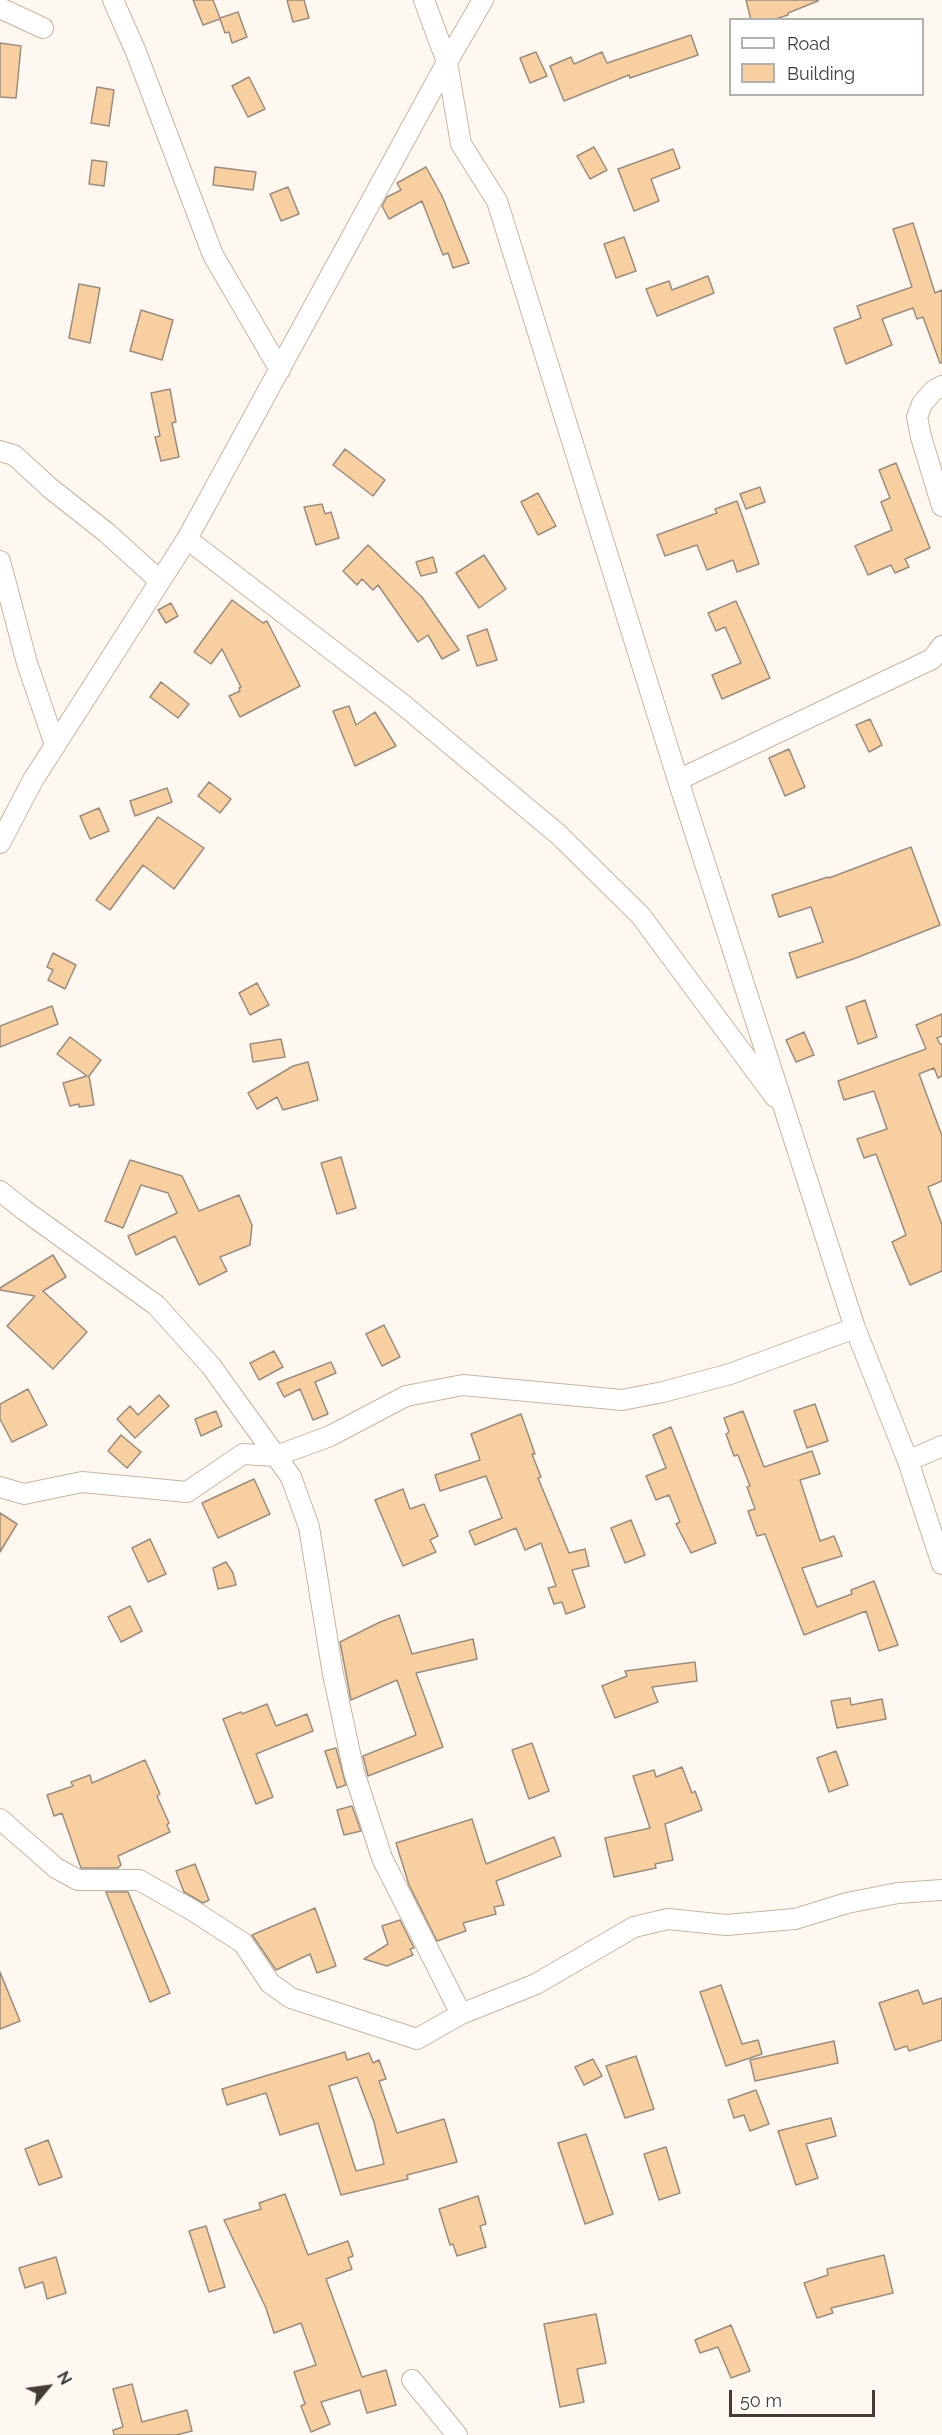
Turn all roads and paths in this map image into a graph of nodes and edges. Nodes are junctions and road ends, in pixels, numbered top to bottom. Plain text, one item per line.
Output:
1 (112, 0) edge
2 (424, 0) edge
3 (483, 0) edge
4 (0, 8) edge
5 (43, 27) dead end
6 (447, 62) junction
7 (280, 370) junction
8 (942, 386) edge
9 (0, 451) edge
10 (942, 506) edge
11 (187, 539) junction
12 (0, 561) edge
13 (160, 581) junction
14 (942, 646) edge
15 (56, 745) junction
16 (678, 780) junction
17 (0, 843) edge
18 (786, 1111) junction
19 (0, 1191) edge
20 (855, 1328) junction
21 (942, 1446) edge
22 (276, 1456) junction
23 (908, 1461) junction
24 (0, 1487) edge
25 (942, 1564) edge
26 (0, 1819) edge
27 (942, 1890) edge
28 (460, 2014) junction
29 (412, 2380) dead end
30 (457, 2435) edge

1 - 7 street
2 - 6 street
3 - 6 street
4 - 5 street
6 - 7 street
6 - 16 street
7 - 11 street
8 - 10 street
9 - 13 street
11 - 13 street
11 - 18 street
12 - 15 street
13 - 15 street
14 - 16 street
15 - 17 street
16 - 18 street
18 - 20 street
19 - 22 street
20 - 22 street
20 - 23 street
21 - 23 street
22 - 24 street
22 - 28 street
23 - 25 street
26 - 28 street
27 - 28 street
29 - 30 street

